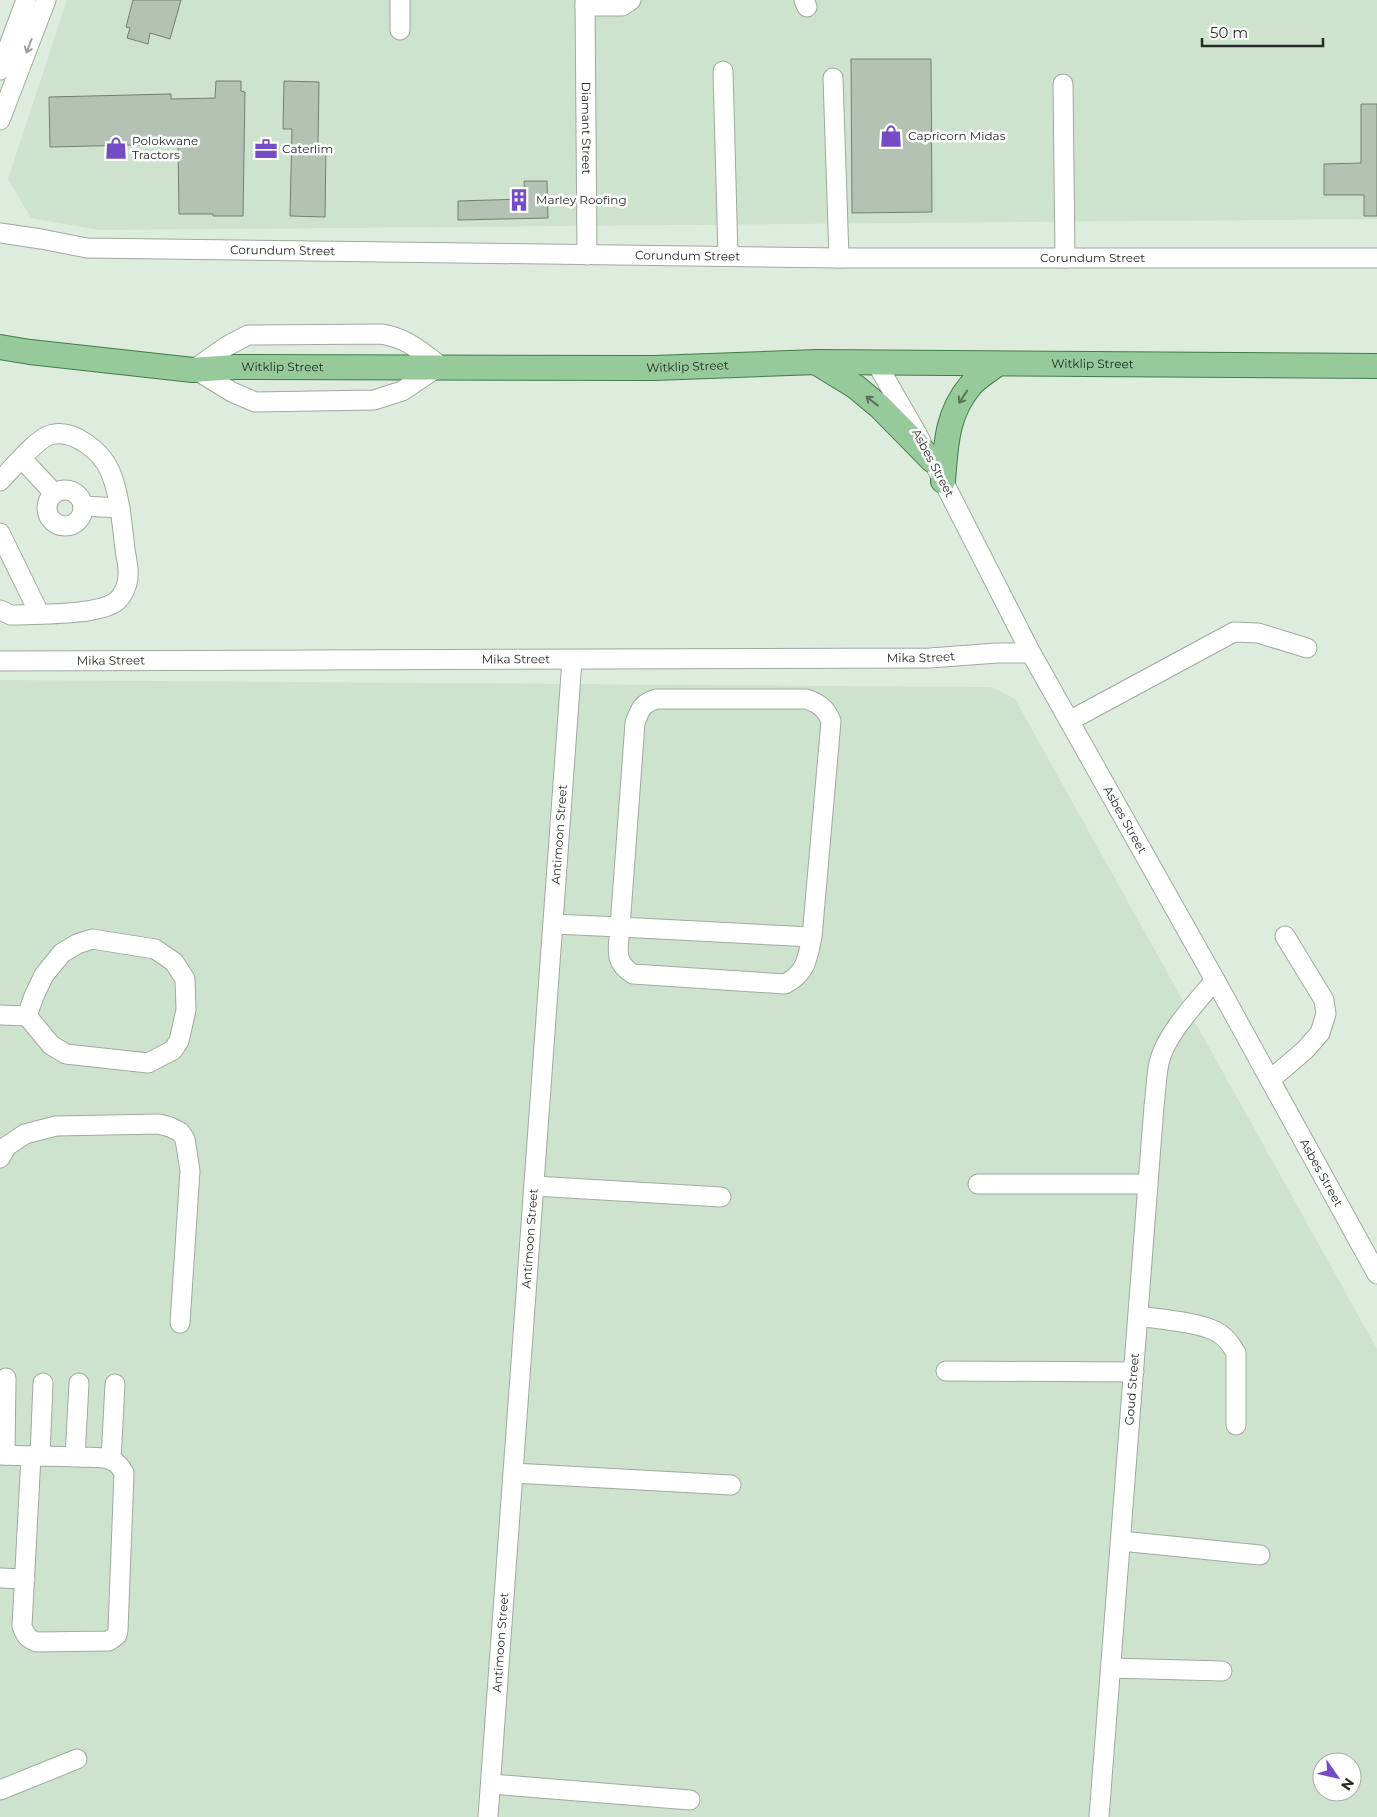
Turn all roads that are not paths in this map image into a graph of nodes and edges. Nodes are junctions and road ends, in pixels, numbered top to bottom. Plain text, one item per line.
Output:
1 (26, 0) edge
2 (46, 0) edge
3 (400, 0) edge
4 (630, 0) edge
5 (585, 3) edge
6 (400, 30) dead end
7 (0, 70) edge
8 (724, 71) dead end
9 (833, 78) dead end
10 (1063, 84) dead end
11 (0, 120) edge
12 (0, 234) edge
13 (587, 255) junction
14 (728, 256) junction
15 (839, 258) junction
16 (1065, 258) junction
17 (1377, 258) edge
18 (2, 348) edge
19 (816, 362) junction
20 (877, 364) junction
21 (997, 364) junction
22 (1377, 366) edge
23 (440, 367) junction
24 (195, 370) junction
25 (22, 459) junction
26 (932, 460) junction
27 (0, 481) edge
28 (943, 481) junction
29 (54, 493) junction
30 (83, 506) junction
31 (120, 508) junction
32 (0, 533) edge
33 (0, 610) edge
34 (39, 614) junction
35 (1307, 648) dead end
36 (1031, 653) junction
37 (572, 660) junction
38 (0, 661) edge
39 (1069, 721) junction
40 (553, 924) junction
41 (620, 927) junction
42 (1285, 936) dead end
43 (812, 937) junction
44 (1215, 980) junction
45 (0, 1016) edge
46 (27, 1016) junction
47 (1270, 1080) junction
48 (0, 1158) edge
49 (978, 1184) dead end
50 (1148, 1184) junction
51 (534, 1186) junction
52 (721, 1197) dead end
53 (1377, 1274) edge
54 (1138, 1316) junction
55 (180, 1323) dead end
56 (946, 1371) dead end
57 (1134, 1372) junction
58 (6, 1378) dead end
59 (43, 1383) dead end
60 (79, 1383) dead end
61 (115, 1384) dead end
62 (1236, 1425) dead end
63 (2, 1455) edge
64 (35, 1456) junction
65 (75, 1457) junction
66 (111, 1460) junction
67 (513, 1473) junction
68 (731, 1485) dead end
69 (1121, 1541) junction
70 (1260, 1555) dead end
71 (0, 1578) edge
72 (25, 1579) junction
73 (1111, 1668) junction
74 (1222, 1671) dead end
75 (77, 1759) dead end
76 (491, 1784) junction
77 (0, 1790) edge
78 (690, 1800) dead end
79 (488, 1817) edge
80 (1099, 1817) edge

1 - 7 street
2 -> 11 street
3 - 6 street
4 - 5 street
5 - 13 street, Diamant Street
8 - 14 street
9 - 15 street
10 - 16 street
12 - 13 street, Corundum Street
13 - 14 street, Corundum Street
14 - 15 street, Corundum Street
15 - 16 street, Corundum Street
16 - 17 street, Corundum Street
18 - 24 main road, Witklip Street
19 - 20 main road, Witklip Street
19 - 23 main road, Witklip Street
26 -> 19 main road
20 - 21 main road, Witklip Street
20 - 26 street, Asbes Street
21 - 22 main road, Witklip Street
21 -> 28 main road
23 - 24 main road, Witklip Street
23 - 24 street
23 - 24 street
25 - 27 street
25 - 29 street
25 - 31 street
26 - 28 street, Asbes Street
28 - 36 street, Asbes Street
29 - 30 street
29 - 30 street
30 - 31 street
31 - 34 street
32 - 34 street
33 - 34 street
35 - 39 street
36 - 37 street, Mika Street
36 - 39 street, Asbes Street
37 - 38 street, Mika Street
37 - 40 street, Antimoon Street
39 - 44 street, Asbes Street
40 - 41 street
40 - 51 street, Antimoon Street
41 - 43 street
41 - 43 street
41 - 43 street
42 - 47 street
44 - 47 street, Asbes Street
44 - 50 street, Goud Street
45 - 46 street
46 - 46 street
47 - 53 street, Asbes Street
48 - 55 street
49 - 50 street
50 - 54 street, Goud Street
51 - 52 street
51 - 67 street, Antimoon Street
54 - 57 street, Goud Street
54 - 62 street
56 - 57 street
57 - 69 street, Goud Street
58 - 63 street
59 - 64 street
60 - 65 street
61 - 66 street
63 - 64 street
64 - 65 street
64 - 72 street
65 - 66 street
66 - 72 street
67 - 68 street
67 - 76 street, Antimoon Street
69 - 70 street
69 - 73 street, Goud Street
71 - 72 street
73 - 74 street
73 - 80 street, Goud Street
75 - 77 street
76 - 78 street
76 - 79 street, Antimoon Street

